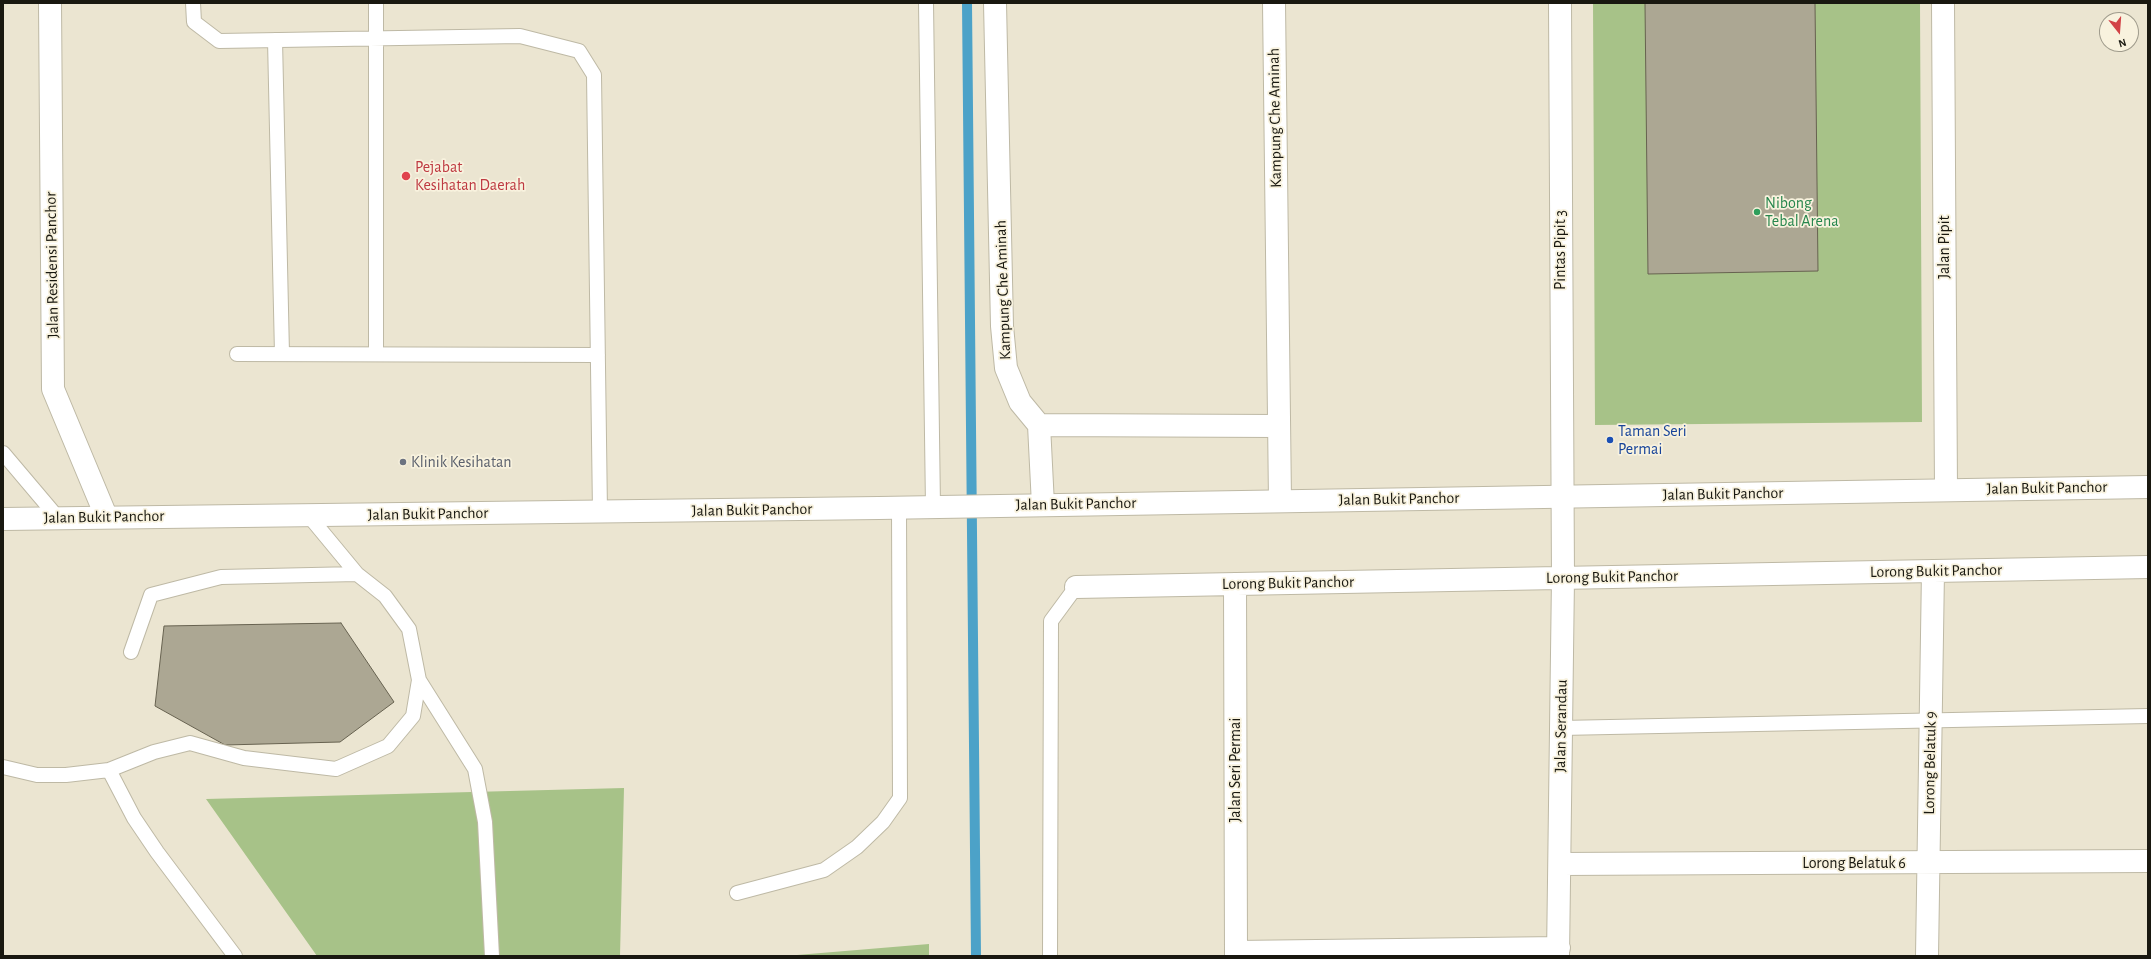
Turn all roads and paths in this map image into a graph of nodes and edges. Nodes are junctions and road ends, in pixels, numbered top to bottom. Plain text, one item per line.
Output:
1 (50, 3) edge
2 (193, 3) edge
3 (376, 3) edge
4 (926, 3) edge
5 (995, 3) edge
6 (1274, 3) edge
7 (1560, 3) edge
8 (1943, 3) edge
9 (377, 38) junction
10 (275, 40) junction
11 (236, 354) dead end
12 (282, 354) junction
13 (376, 354) junction
14 (598, 355) junction
15 (1039, 425) junction
16 (1278, 426) junction
17 (3, 453) edge
18 (2148, 487) edge
19 (1946, 490) junction
20 (1561, 496) junction
21 (1280, 501) junction
22 (1043, 505) junction
23 (933, 506) junction
24 (899, 508) junction
25 (600, 512) junction
26 (106, 516) junction
27 (309, 516) junction
28 (58, 518) junction
29 (3, 519) edge
30 (2148, 567) edge
31 (1933, 571) junction
32 (356, 574) junction
33 (1563, 578) junction
34 (1235, 584) junction
35 (1076, 587) joint
36 (131, 652) dead end
37 (419, 680) junction
38 (2148, 716) edge
39 (1931, 720) junction
40 (1561, 728) junction
41 (3, 768) edge
42 (109, 770) junction
43 (2148, 862) edge
44 (1928, 863) junction
45 (1560, 864) junction
46 (737, 893) dead end
47 (1559, 952) edge
48 (1236, 954) edge
49 (235, 956) edge
50 (492, 956) edge
51 (1050, 956) edge
52 (1927, 956) edge

1 - 26 street, Jalan Residensi Panchor
2 - 10 lane
3 - 9 lane
4 - 23 lane
5 - 15 street, Kampung Che Aminah
6 - 16 street, Kampung Che Aminah
7 - 20 street, Pintas Pipit 3
8 - 19 street, Jalan Pipit
9 - 10 lane
9 - 13 lane
9 - 14 lane
10 - 12 lane
11 - 12 lane
12 - 13 lane
13 - 14 lane
14 - 25 lane
15 - 16 street
15 - 22 street
16 - 21 street, Kampung Che Aminah
17 - 28 lane
18 - 19 street, Jalan Bukit Panchor
19 - 20 street, Jalan Bukit Panchor
20 - 21 street, Jalan Bukit Panchor
20 - 33 street, Jalan Serandau
21 - 22 street, Jalan Bukit Panchor
22 - 23 street, Jalan Bukit Panchor
23 - 24 street, Jalan Bukit Panchor
24 - 25 street, Jalan Bukit Panchor
24 - 46 lane
25 - 27 street, Jalan Bukit Panchor
26 - 27 street, Jalan Bukit Panchor
26 - 28 street, Jalan Bukit Panchor
27 - 32 lane
28 - 29 street, Jalan Bukit Panchor
30 - 31 street, Lorong Bukit Panchor
31 - 33 street, Lorong Bukit Panchor
31 - 39 street, Lorong Belatuk 9
32 - 36 lane
32 - 37 lane
33 - 34 street, Lorong Bukit Panchor
33 - 40 street, Jalan Serandau
34 - 35 street, Lorong Bukit Panchor
34 - 48 street, Jalan Seri Permai
35 - 51 lane
37 - 42 lane
37 - 50 lane
38 - 39 lane
39 - 40 lane
39 - 44 street, Lorong Belatuk 9
40 - 45 street, Jalan Serandau
41 - 42 lane
42 - 49 lane
43 - 44 street, Lorong Belatuk 6
44 - 45 street, Lorong Belatuk 6
44 - 52 street, Lorong Belatuk 9
45 - 47 street, Jalan Serandau
47 - 48 street

